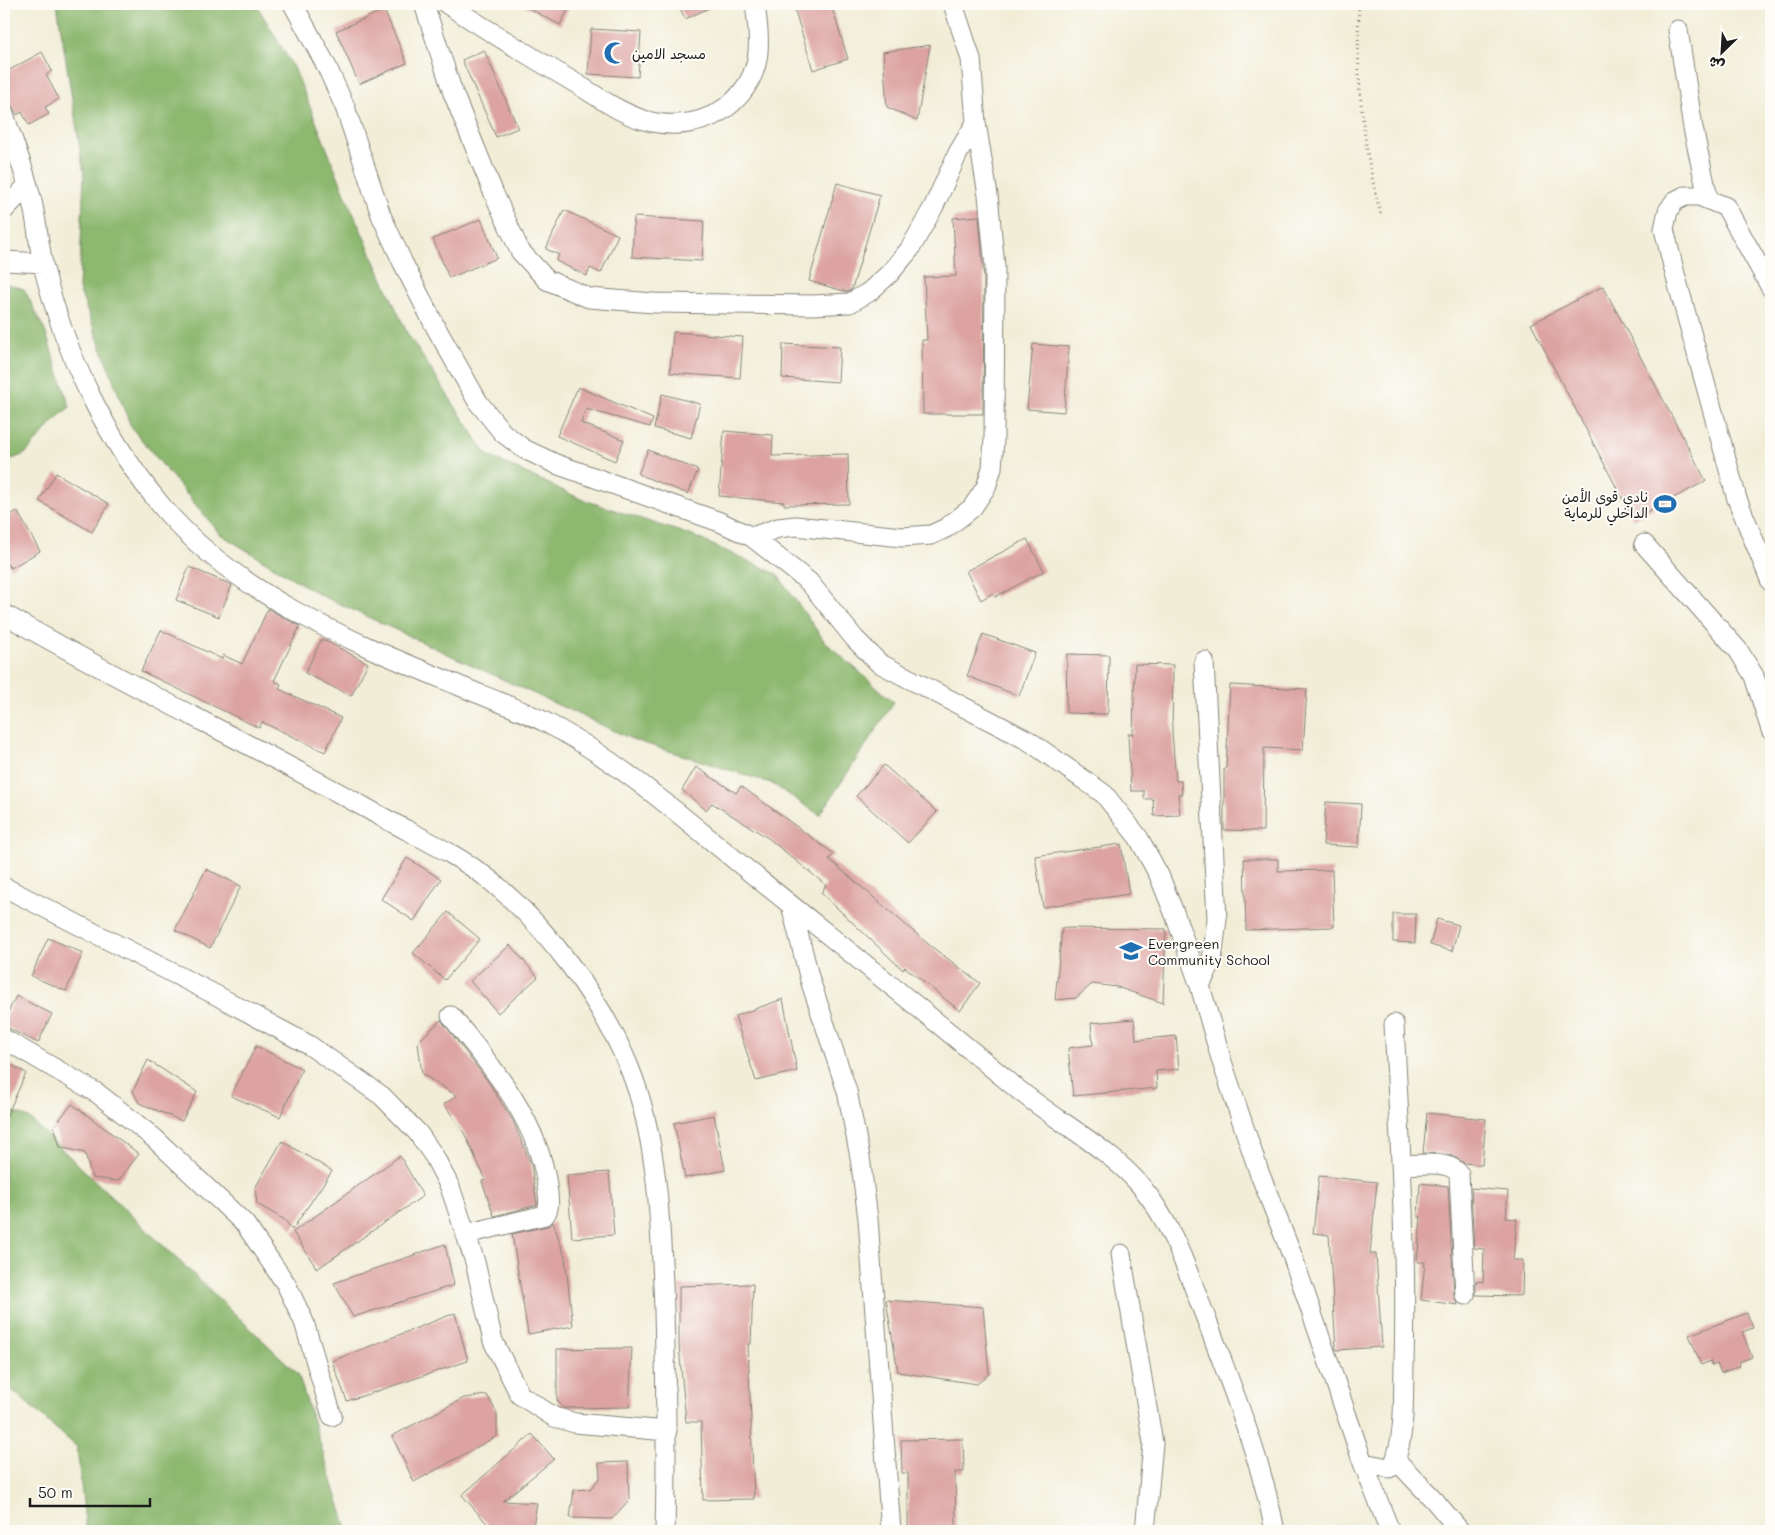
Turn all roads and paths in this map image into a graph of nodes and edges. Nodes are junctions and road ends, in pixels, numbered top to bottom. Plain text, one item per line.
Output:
1 (293, 4) edge
2 (424, 4) edge
3 (447, 4) edge
4 (755, 4) edge
5 (953, 4) edge
6 (1359, 4) edge
7 (1678, 30) dead end
8 (4, 114) edge
9 (976, 123) junction
10 (28, 185) junction
11 (1708, 198) junction
12 (4, 210) edge
13 (1381, 215) dead end
14 (4, 261) edge
15 (43, 262) junction
16 (1771, 288) edge
17 (752, 537) junction
18 (1644, 544) dead end
19 (1771, 582) edge
20 (4, 614) edge
21 (1204, 661) dead end
22 (1771, 730) edge
23 (4, 887) edge
24 (791, 905) junction
25 (1200, 986) junction
26 (451, 1016) dead end
27 (1394, 1024) dead end
28 (4, 1039) edge
29 (1401, 1165) junction
30 (466, 1234) junction
31 (1121, 1254) dead end
32 (1466, 1295) dead end
33 (332, 1416) dead end
34 (667, 1432) junction
35 (1396, 1460) junction
36 (1363, 1463) junction
37 (665, 1531) edge
38 (891, 1531) edge
39 (1145, 1531) edge
40 (1274, 1531) edge
41 (1390, 1531) edge
42 (1460, 1531) edge

1 - 17 street
2 - 9 street
3 - 4 street
5 - 9 street
6 - 13 path
7 - 11 street
8 - 10 street
9 - 17 street
10 - 12 street
10 - 15 street
11 - 16 street
11 - 19 street
14 - 15 street
15 - 24 street
17 - 25 street
18 - 22 street
20 - 34 street
21 - 25 street
23 - 30 street
24 - 38 street
24 - 40 street
25 - 36 street
26 - 30 street
27 - 29 street
28 - 33 street
29 - 32 street
29 - 35 street
30 - 34 street
31 - 39 street
34 - 37 street
35 - 36 street
35 - 42 street
36 - 41 street

